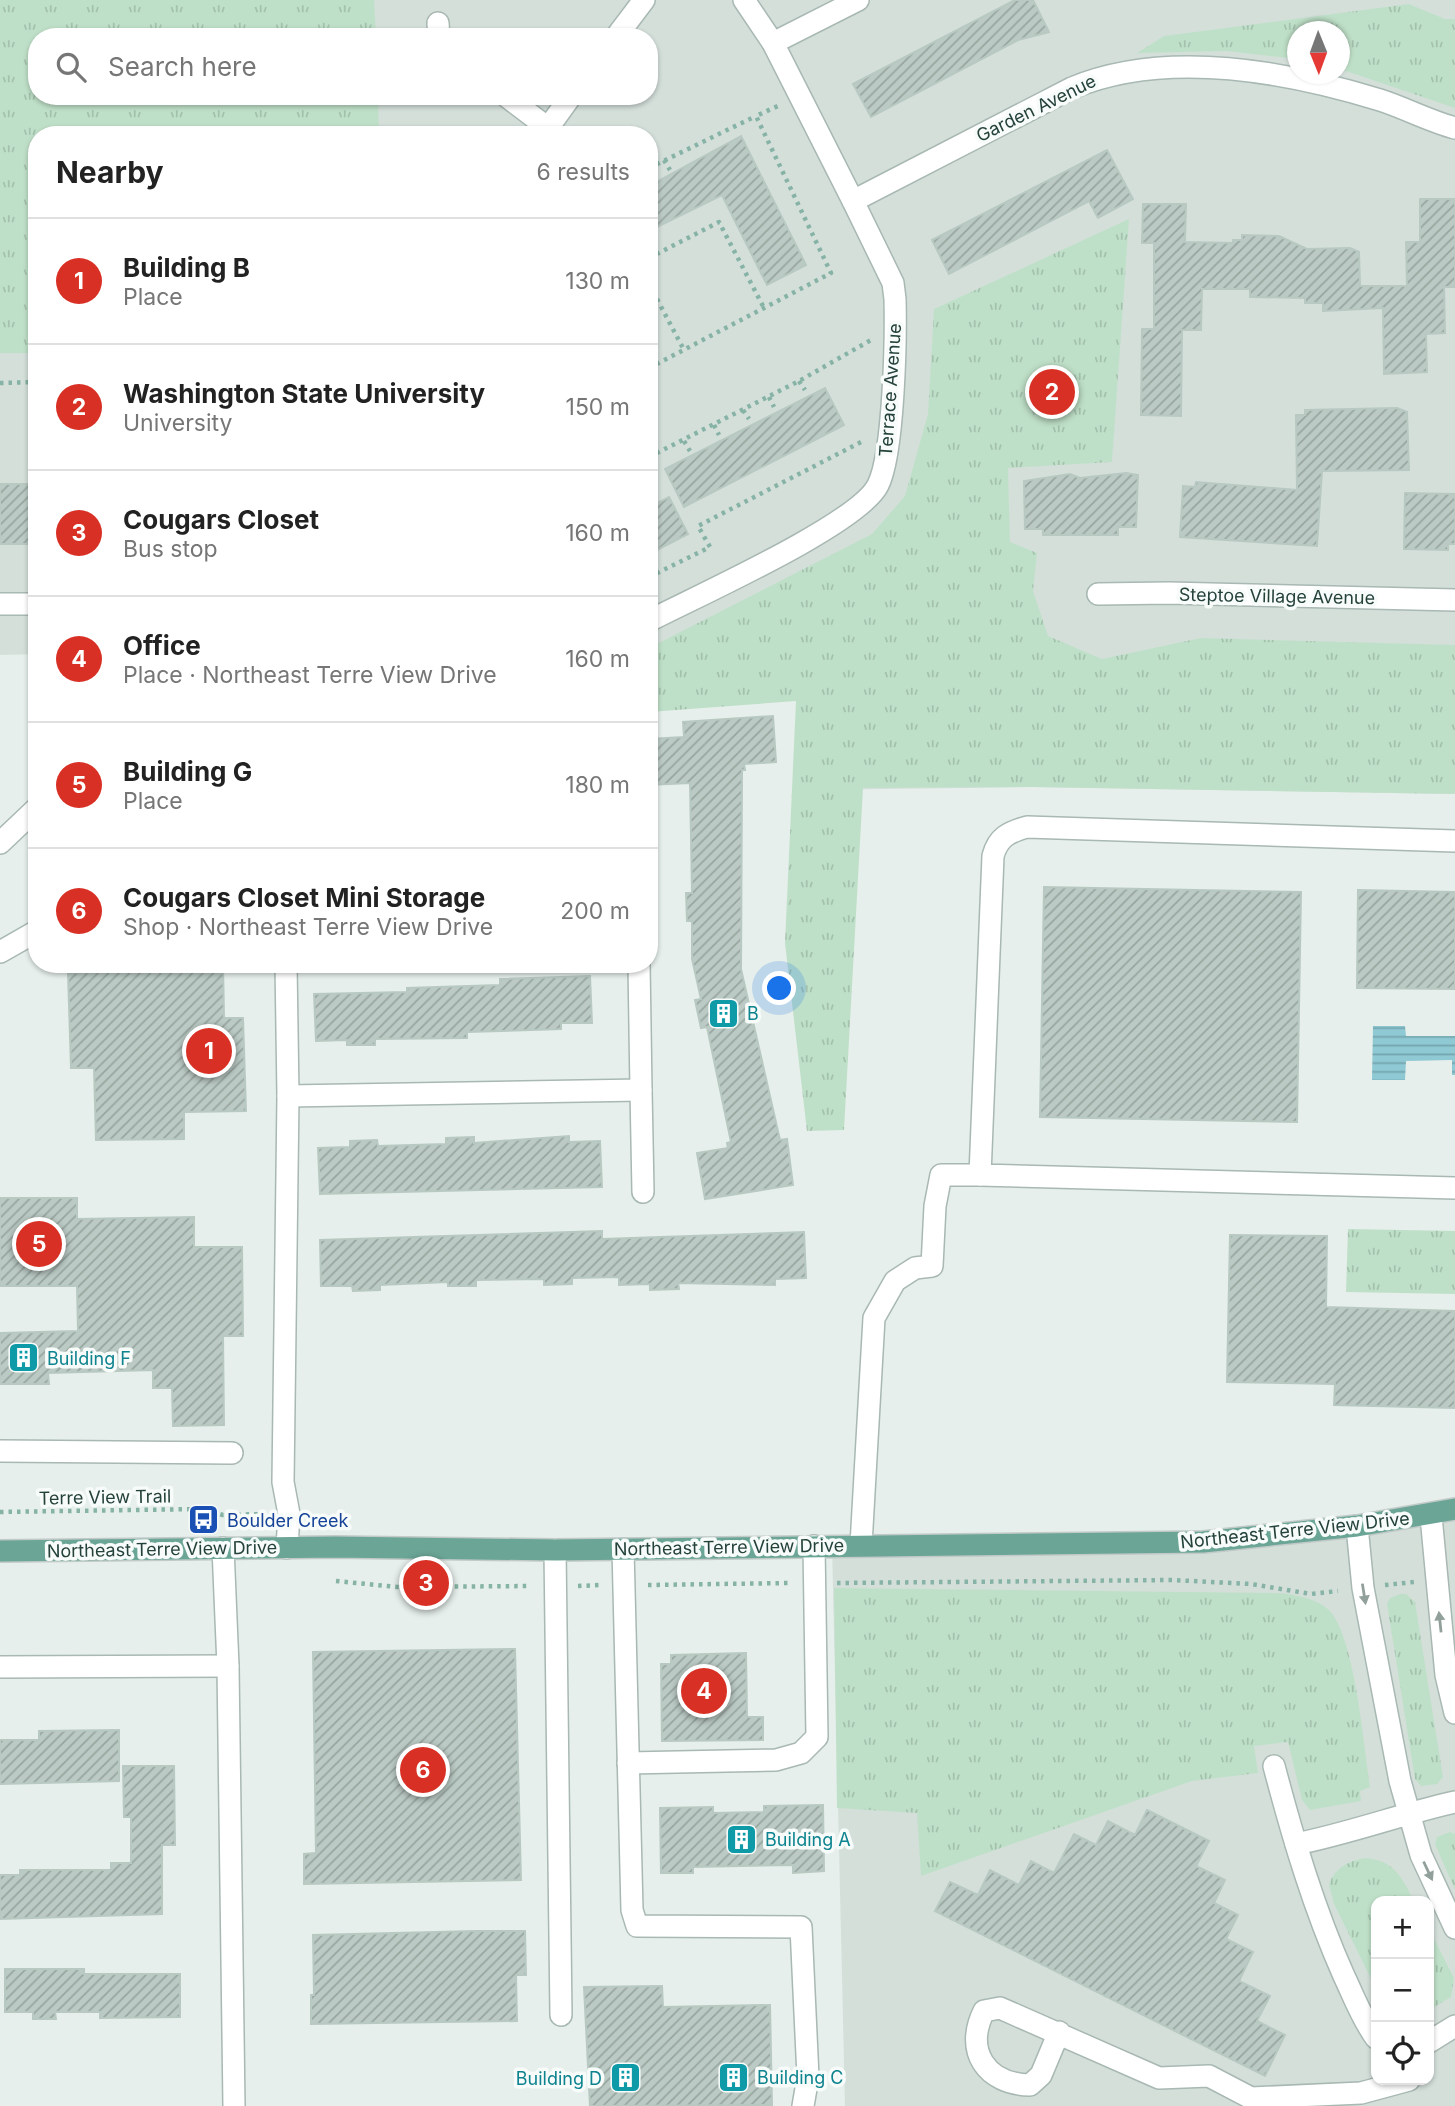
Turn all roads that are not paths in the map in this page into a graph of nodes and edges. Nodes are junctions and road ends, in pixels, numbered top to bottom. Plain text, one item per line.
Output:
1 (643, 0) edge
2 (744, 0) edge
3 (858, 0) edge
4 (623, 28) edge
5 (773, 43) junction
6 (516, 105) edge
7 (564, 105) edge
8 (539, 126) edge
9 (549, 126) edge
10 (1455, 128) edge
11 (853, 201) junction
12 (1098, 594) dead end
13 (1455, 600) edge
14 (0, 604) edge
15 (28, 604) edge
16 (658, 616) edge
17 (28, 817) edge
18 (1455, 841) edge
19 (0, 843) edge
20 (28, 936) edge
21 (0, 952) edge
22 (286, 973) edge
23 (639, 973) edge
24 (641, 1090) junction
25 (288, 1096) junction
26 (981, 1175) junction
27 (1455, 1188) edge
28 (643, 1192) dead end
29 (0, 1451) edge
30 (232, 1453) dead end
31 (1455, 1509) edge
32 (1431, 1516) junction
33 (1357, 1526) junction
34 (861, 1545) junction
35 (814, 1546) junction
36 (223, 1548) junction
37 (287, 1548) junction
38 (623, 1549) junction
39 (555, 1550) junction
40 (0, 1551) edge
41 (228, 1666) junction
42 (0, 1667) edge
43 (1455, 1713) edge
44 (628, 1763) junction
45 (1274, 1766) dead end
46 (1455, 1802) edge
47 (1408, 1813) junction
48 (1296, 1844) junction
49 (1455, 1927) edge
50 (561, 2015) dead end
51 (1455, 2026) edge
52 (1371, 2031) edge
53 (1059, 2032) dead end
54 (1434, 2039) edge
55 (1391, 2085) edge
56 (234, 2106) edge
57 (803, 2106) edge

1 - 4 street
2 - 5 street
3 - 5 street
5 - 11 street
6 - 8 street
7 - 9 street
10 - 11 street, Garden Avenue
11 - 16 street, Terrace Avenue
12 - 13 street, Steptoe Village Avenue
14 - 15 street
17 - 19 street
18 - 26 street
20 - 21 street
22 - 25 street
23 - 24 street
24 - 25 street
24 - 28 street
25 - 37 street
26 - 27 street
26 - 34 street
29 - 30 street
31 - 32 main road, Northeast Terre View Drive
32 - 33 main road, Northeast Terre View Drive
43 -> 32 street
33 - 34 main road, Northeast Terre View Drive
33 -> 47 street
34 - 35 main road, Northeast Terre View Drive
35 - 38 main road, Northeast Terre View Drive
35 - 44 street
36 - 37 main road, Northeast Terre View Drive
36 - 40 main road, Northeast Terre View Drive
36 - 41 street
37 - 39 main road, Northeast Terre View Drive
38 - 39 main road, Northeast Terre View Drive
38 - 44 street
39 - 50 street
41 - 42 street
41 - 56 street
44 - 57 street
45 - 48 street
46 - 47 street
47 - 48 street
47 -> 49 street
48 - 52 street
51 - 54 street
53 - 55 street

